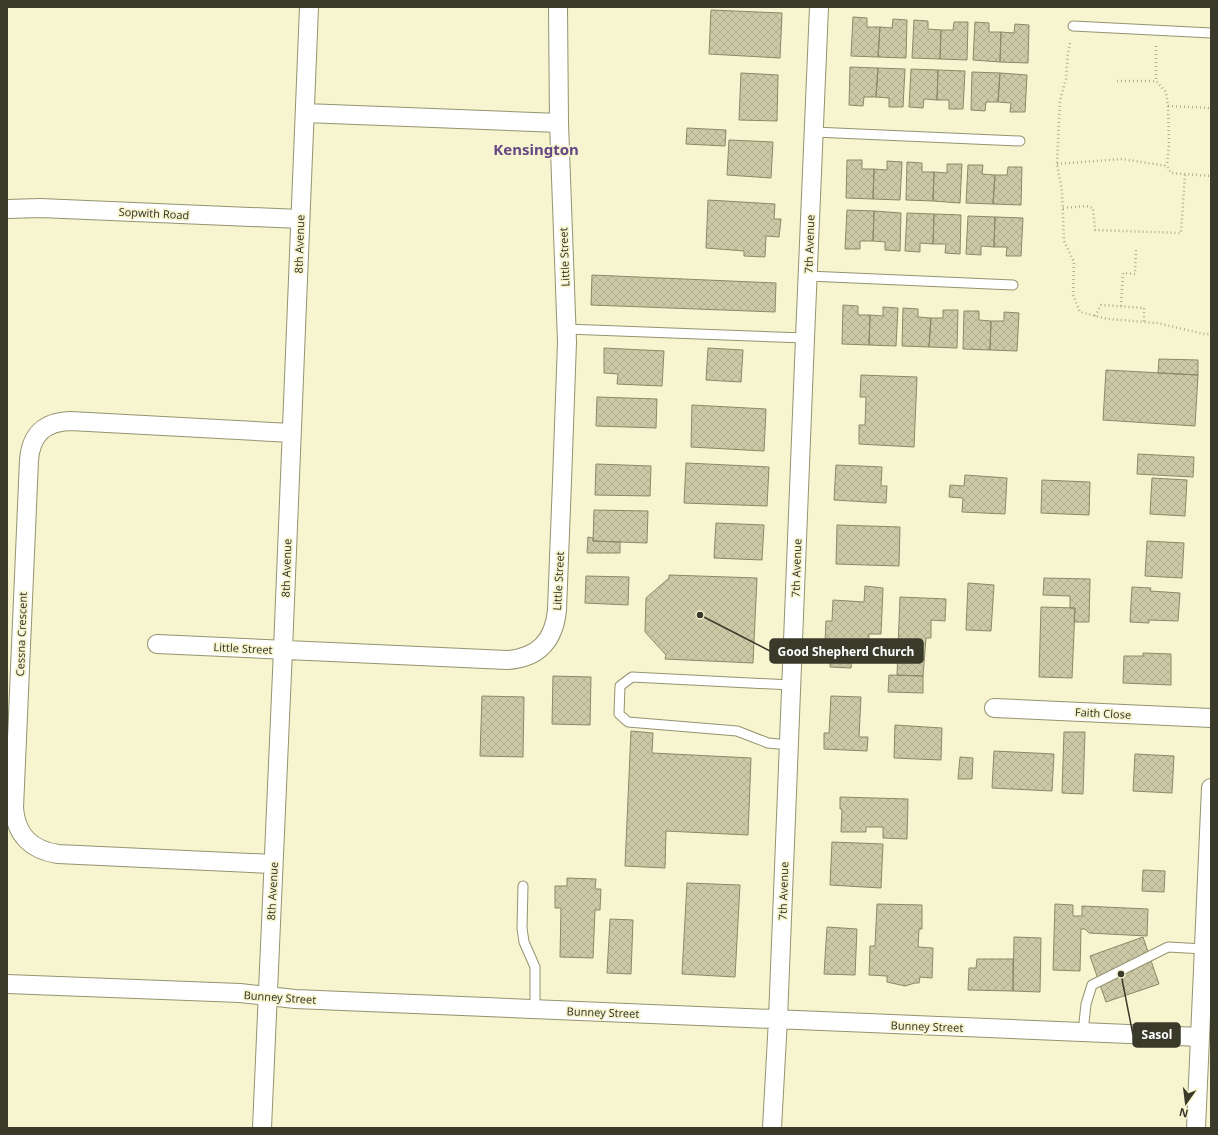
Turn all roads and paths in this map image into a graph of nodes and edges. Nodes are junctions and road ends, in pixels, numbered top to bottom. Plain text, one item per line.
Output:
1 (310, 7) edge
2 (558, 7) edge
3 (819, 7) edge
4 (1073, 26) joint
5 (1155, 30) junction
6 (1211, 33) edge
7 (1117, 80) dead end
8 (1156, 81) junction
9 (1168, 106) junction
10 (1211, 108) edge
11 (305, 113) junction
12 (559, 123) junction
13 (814, 132) junction
14 (1020, 141) dead end
15 (1057, 164) junction
16 (1167, 166) junction
17 (1185, 174) junction
18 (1211, 176) edge
19 (1062, 208) junction
20 (7, 209) edge
21 (300, 220) junction
22 (1136, 250) dead end
23 (808, 276) junction
24 (1013, 285) dead end
25 (1121, 306) junction
26 (1095, 316) junction
27 (1144, 322) junction
28 (566, 329) junction
29 (1211, 334) edge
30 (805, 338) junction
31 (291, 433) junction
32 (157, 644) dead end
33 (283, 650) junction
34 (791, 685) junction
35 (994, 708) dead end
36 (1211, 718) edge
37 (789, 745) junction
38 (1211, 788) edge
39 (273, 864) junction
40 (1209, 866) edge
41 (524, 886) dead end
42 (1204, 949) junction
43 (7, 984) edge
44 (267, 996) junction
45 (535, 1009) junction
46 (778, 1019) junction
47 (1083, 1032) junction
48 (1200, 1037) junction
49 (262, 1128) edge
50 (772, 1128) edge
51 (1196, 1128) edge

1 - 11 street, 8th Avenue
2 - 12 street, Little Street
3 - 13 street, 7th Avenue
4 - 5 lane
4 - 15 path
5 - 6 lane
5 - 8 path
7 - 8 path
8 - 9 path
9 - 10 path
9 - 16 path
11 - 12 street
11 - 21 street, 8th Avenue
12 - 28 street, Little Street
13 - 14 lane
13 - 23 street, 7th Avenue
15 - 16 path
15 - 19 path
16 - 17 path
17 - 18 path
17 - 19 path
19 - 26 path
20 - 21 street, Sopwith Road
21 - 31 street, 8th Avenue
22 - 25 path
23 - 24 lane
23 - 30 street, 7th Avenue
25 - 26 path
25 - 27 path
26 - 27 path
27 - 29 path
28 - 30 lane
28 - 33 street, Little Street
30 - 34 street, 7th Avenue
31 - 33 street, 8th Avenue
31 - 39 street, Cessna Crescent
32 - 33 street, Little Street
33 - 39 street, 8th Avenue
34 - 37 street, 7th Avenue
34 - 37 lane
35 - 36 street, Faith Close
37 - 46 street, 7th Avenue
38 - 40 street
39 - 44 street, 8th Avenue
40 - 42 street
41 - 45 lane
42 - 47 lane
42 - 48 street
43 - 44 street, Bunney Street
44 - 45 street, Bunney Street
44 - 49 street, 8th Avenue
45 - 46 street, Bunney Street
46 - 47 street, Bunney Street
46 - 50 street, 7th Avenue
47 - 48 street, Bunney Street
48 - 51 street

